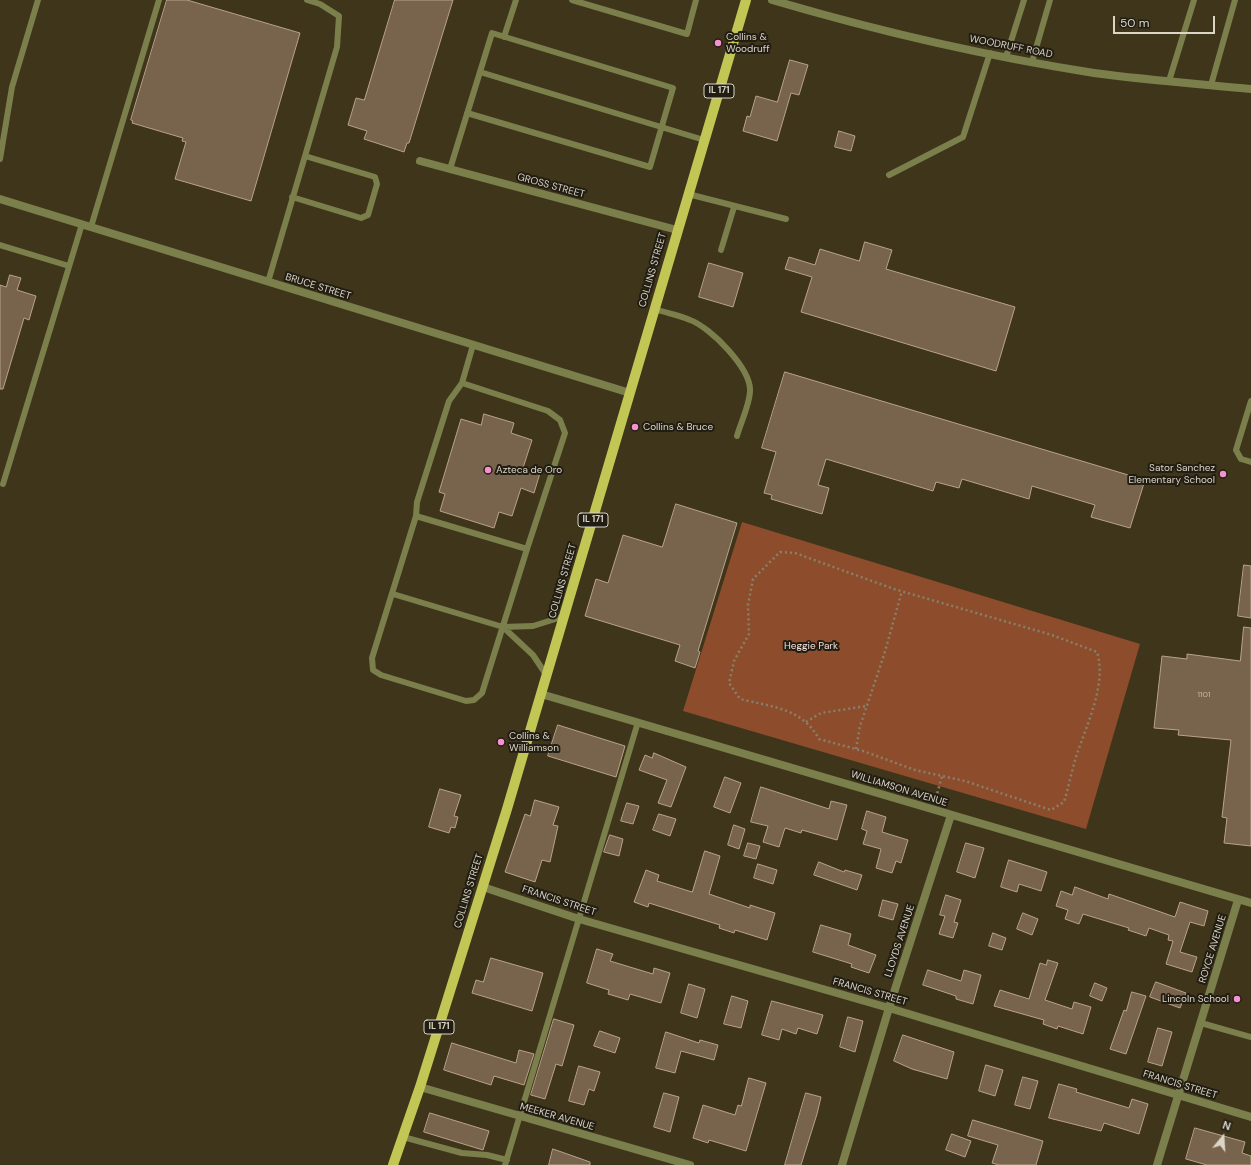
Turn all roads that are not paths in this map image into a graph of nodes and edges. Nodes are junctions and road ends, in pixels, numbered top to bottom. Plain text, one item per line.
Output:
1 (38, 0) edge
2 (159, 0) edge
3 (307, 0) edge
4 (516, 0) edge
5 (572, 0) edge
6 (696, 0) edge
7 (746, 0) edge
8 (772, 0) edge
9 (1024, 0) edge
10 (1050, 0) edge
11 (1194, 0) edge
12 (1235, 0) edge
13 (504, 37) junction
14 (990, 53) junction
15 (1006, 57) junction
16 (1032, 62) junction
17 (480, 72) junction
18 (1169, 81) junction
19 (1211, 85) junction
20 (1251, 89) edge
21 (467, 113) junction
22 (662, 128) junction
23 (704, 140) junction
24 (305, 156) junction
25 (0, 159) edge
26 (420, 161) dead end
27 (450, 169) junction
28 (889, 175) dead end
29 (688, 194) junction
30 (292, 197) junction
31 (0, 199) edge
32 (734, 206) junction
33 (786, 219) dead end
34 (82, 224) junction
35 (91, 227) junction
36 (677, 230) junction
37 (0, 245) edge
38 (721, 250) dead end
39 (69, 266) junction
40 (268, 282) junction
41 (655, 310) junction
42 (473, 345) junction
43 (462, 383) junction
44 (630, 393) junction
45 (1251, 401) edge
46 (1249, 417) edge
47 (737, 436) dead end
48 (1251, 462) edge
49 (3, 484) dead end
50 (416, 516) junction
51 (527, 549) junction
52 (393, 594) junction
53 (565, 616) junction
54 (503, 627) junction
55 (547, 676) junction
56 (541, 694) junction
57 (638, 722) junction
58 (951, 815) junction
59 (483, 888) junction
60 (1238, 900) junction
61 (1251, 904) edge
62 (579, 919) junction
63 (889, 1008) junction
64 (1201, 1023) junction
65 (1251, 1037) edge
66 (420, 1087) junction
67 (1178, 1095) junction
68 (520, 1117) junction
69 (1251, 1117) edge
70 (403, 1137) junction
71 (506, 1163) edge
72 (393, 1165) edge
73 (690, 1165) edge
74 (842, 1165) edge
75 (1157, 1165) edge

1 - 25 lane
2 - 35 lane
3 - 24 lane
4 - 13 lane
5 - 6 lane
7 - 23 main road, COLLINS STREET / IL 171
8 - 14 street, WOODRUFF ROAD
9 - 15 lane
10 - 16 lane
11 - 18 lane
12 - 19 lane
13 - 17 lane
13 - 22 lane
14 - 15 street, WOODRUFF ROAD
14 - 28 lane
15 - 16 street, WOODRUFF ROAD
16 - 18 street, WOODRUFF ROAD
17 - 21 lane
17 - 22 lane
18 - 19 street, WOODRUFF ROAD
19 - 20 street, WOODRUFF ROAD
21 - 22 lane
21 - 27 lane
22 - 23 lane
23 - 29 main road, COLLINS STREET / IL 171
24 - 30 lane
24 - 30 lane
26 - 27 street, GROSS STREET
27 - 36 street, GROSS STREET
29 - 32 lane
29 - 36 main road, COLLINS STREET / IL 171
30 - 40 lane
31 - 34 street, BRUCE STREET
32 - 33 lane
32 - 38 lane
34 - 35 street, BRUCE STREET
34 - 39 lane
35 - 40 street, BRUCE STREET
36 - 41 main road, COLLINS STREET / IL 171
37 - 39 lane
39 - 49 lane
40 - 42 street, BRUCE STREET
41 - 44 main road, COLLINS STREET / IL 171
41 - 47 lane
42 - 43 lane
42 - 44 street, BRUCE STREET
43 - 50 lane
43 - 51 lane
44 - 53 main road, COLLINS STREET / IL 171
45 - 46 lane
46 - 48 lane
50 - 51 lane
50 - 52 lane
51 - 54 lane
52 - 54 lane
52 - 54 lane
53 - 54 lane
53 - 55 main road, COLLINS STREET / IL 171
54 - 55 lane
55 - 56 main road, COLLINS STREET / IL 171
56 - 57 street, WILLIAMSON AVENUE
56 - 59 main road, COLLINS STREET / IL 171
57 - 58 street, WILLIAMSON AVENUE
57 - 62 lane
58 - 60 street, WILLIAMSON AVENUE
58 - 63 street, LLOYDS AVENUE
59 - 62 street, FRANCIS STREET
59 - 66 main road, COLLINS STREET / IL 171
60 - 61 street, WILLIAMSON AVENUE
60 - 64 street, ROYCE AVENUE
62 - 63 street, FRANCIS STREET
62 - 68 lane
63 - 67 street, FRANCIS STREET
63 - 74 street, LLOYDS AVENUE
64 - 65 lane
64 - 67 street, ROYCE AVENUE
66 - 68 street, MEEKER AVENUE
66 - 70 main road, COLLINS STREET / IL 171
67 - 69 street, FRANCIS STREET
67 - 75 street, ROYCE AVENUE
68 - 71 lane
68 - 73 street, MEEKER AVENUE
70 - 71 lane
70 - 72 main road, COLLINS STREET / IL 171

